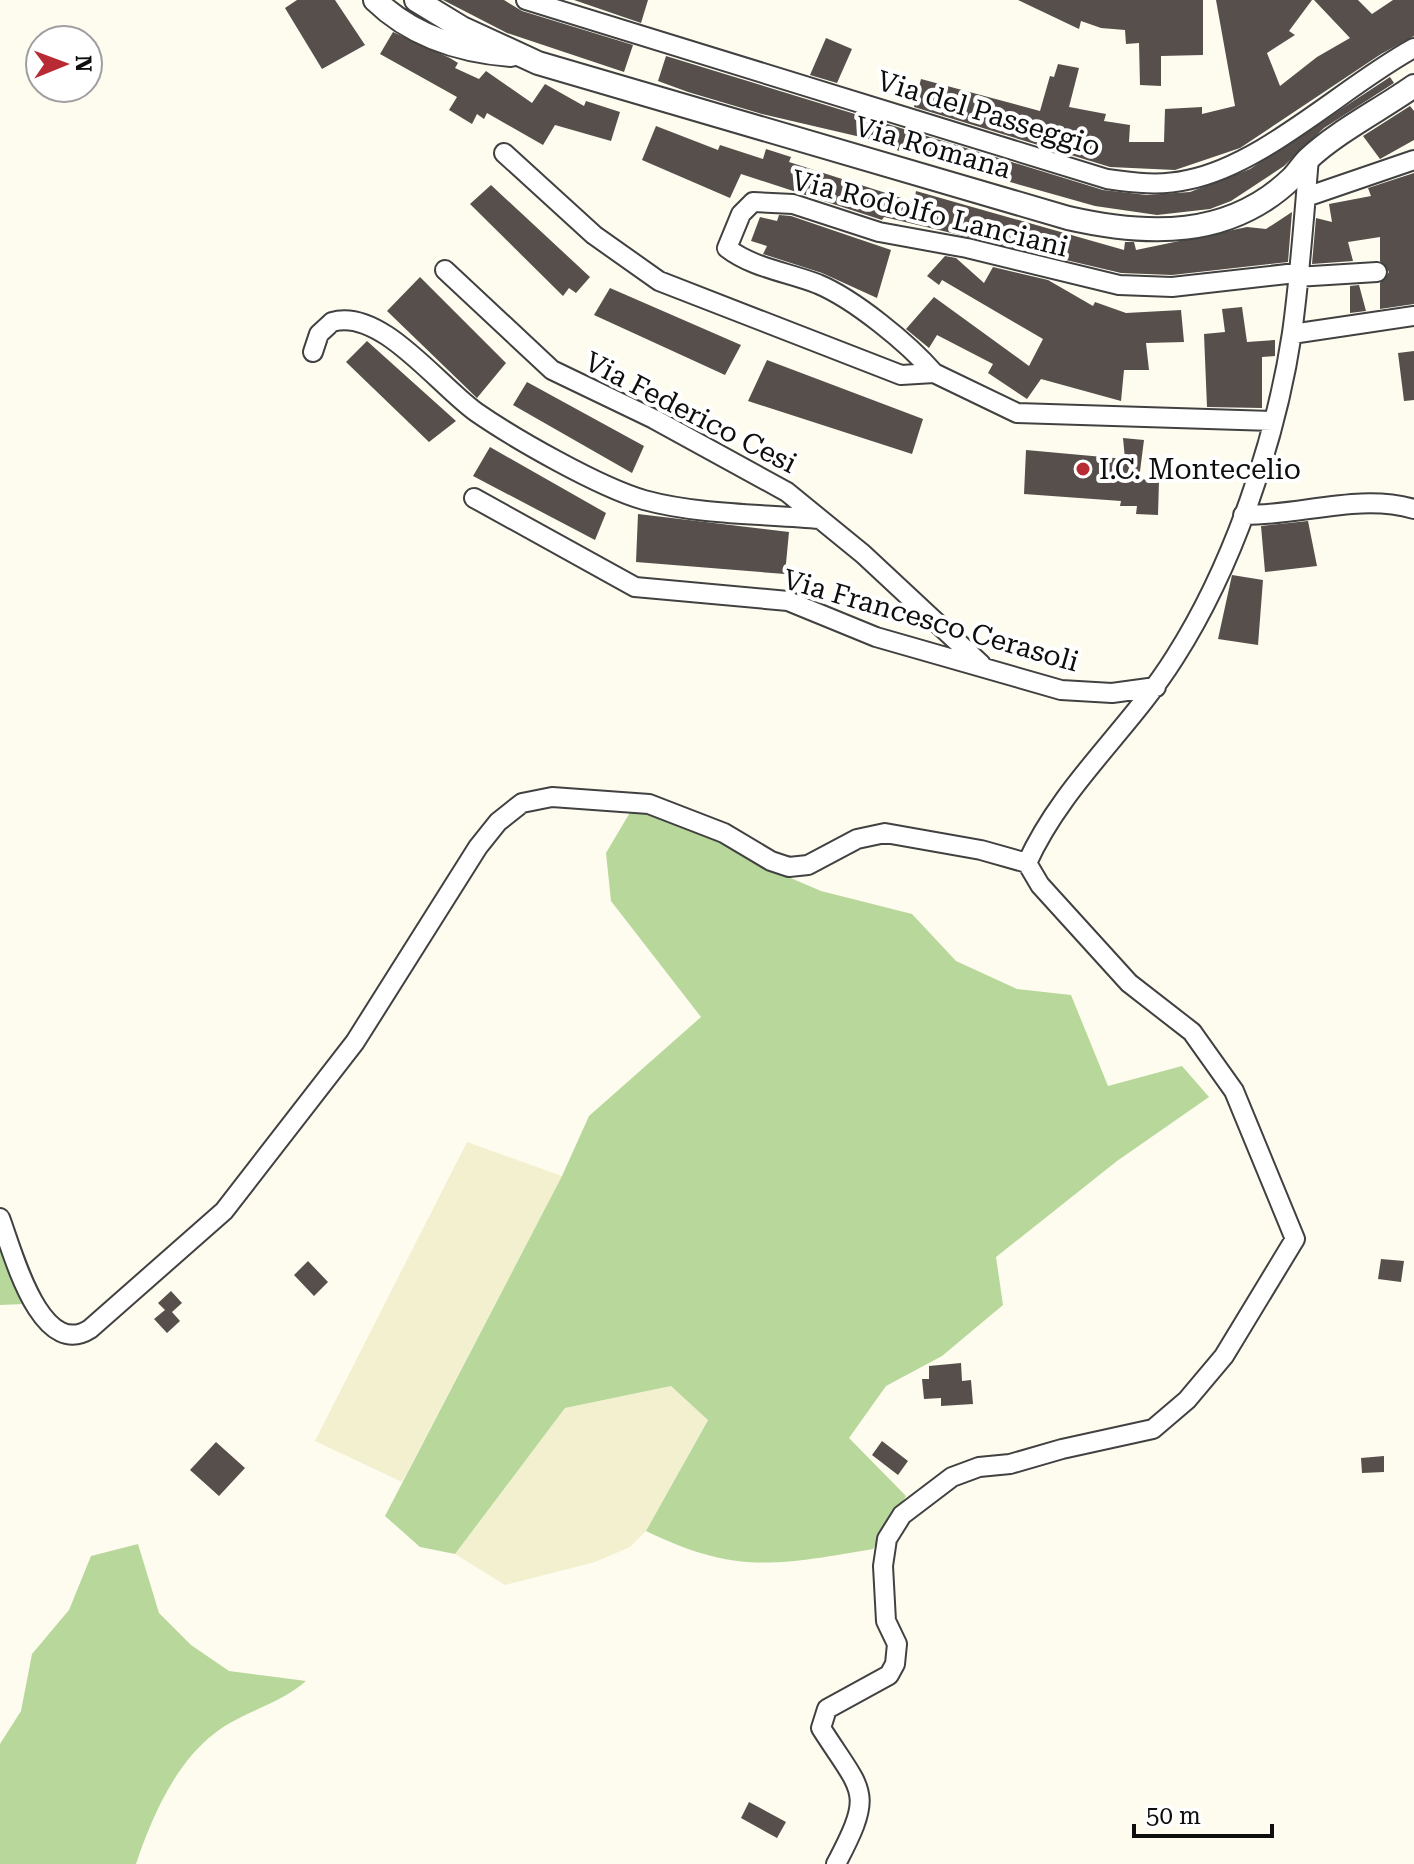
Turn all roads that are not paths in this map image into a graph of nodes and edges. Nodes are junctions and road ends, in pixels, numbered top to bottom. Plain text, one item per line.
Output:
1 (375, 0) edge
2 (416, 0) edge
3 (526, 0) edge
4 (1414, 48) edge
5 (520, 56) junction
6 (1414, 86) edge
7 (504, 153) dead end
8 (1309, 158) junction
9 (1414, 160) edge
10 (1306, 197) junction
11 (445, 270) dead end
12 (1377, 272) dead end
13 (1296, 275) junction
14 (1414, 316) edge
15 (1292, 334) junction
16 (313, 352) dead end
17 (934, 373) junction
18 (1272, 421) junction
19 (474, 498) dead end
20 (1414, 509) edge
21 (1243, 515) junction
22 (820, 519) junction
23 (983, 666) junction
24 (1156, 687) junction
25 (1027, 863) junction
26 (0, 1218) edge
27 (836, 1864) edge

1 - 5 street
2 - 5 street, Via Romana
3 - 4 street, Via del Passeggio
5 - 8 street, Via Romana
6 - 8 street, Via Romana
7 - 17 street
8 - 10 street
9 - 10 street
10 - 13 street
11 - 22 street, Via Federico Cesi
12 - 13 street, Via Rodolfo Lanciani
13 - 15 street
13 - 17 street, Via Rodolfo Lanciani
14 - 15 street
15 - 18 street
16 - 22 street
17 - 18 street
18 - 21 street
19 - 23 street, Via Francesco Cerasoli
20 - 21 street
21 - 24 street
22 - 23 street, Via Federico Cesi
23 - 24 street, Via Francesco Cerasoli
24 - 25 street
25 - 26 street
25 - 27 street

